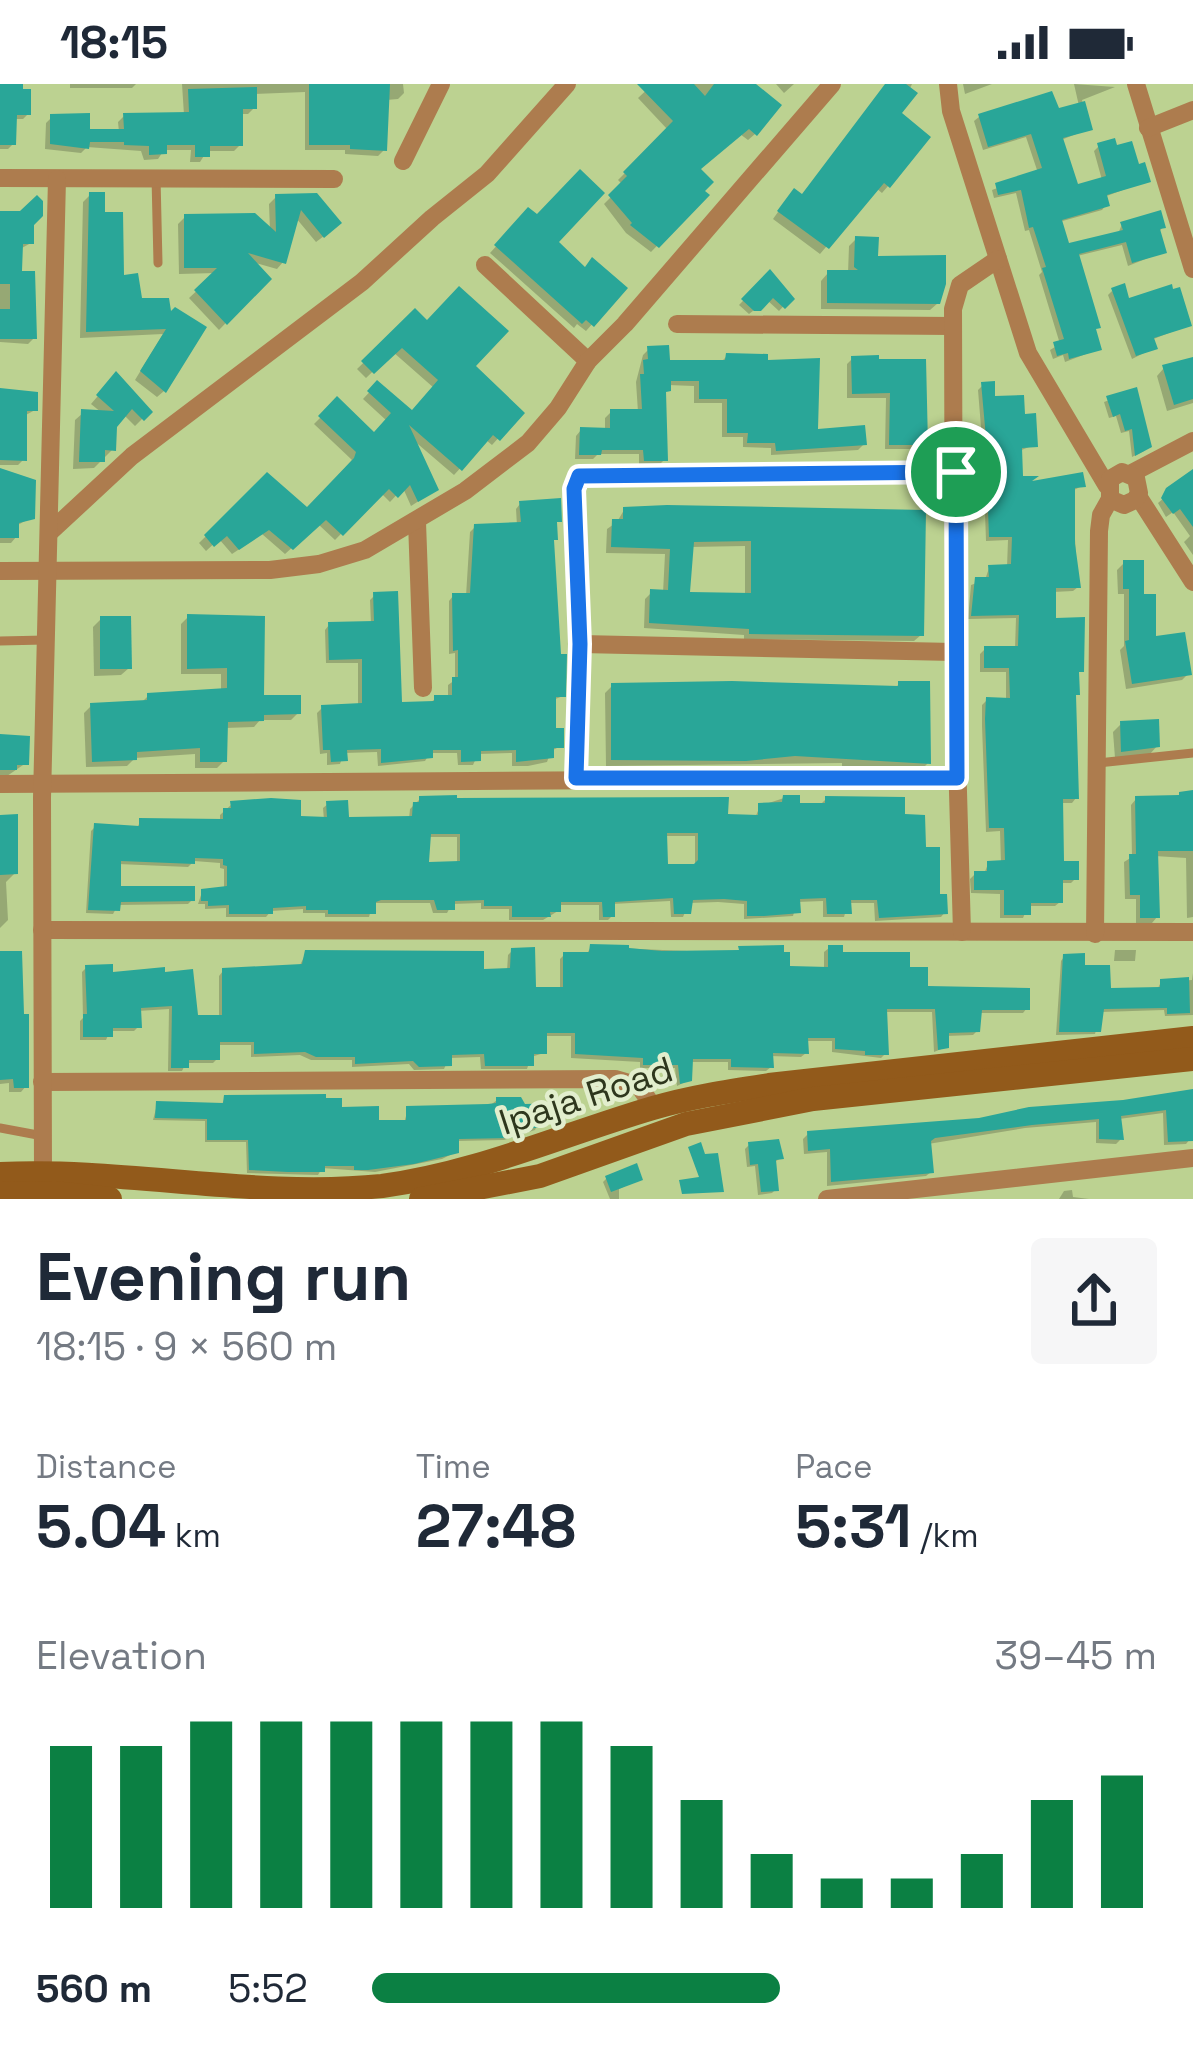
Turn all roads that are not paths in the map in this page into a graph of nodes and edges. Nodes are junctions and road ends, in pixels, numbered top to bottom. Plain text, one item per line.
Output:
1 (441, 84) edge
2 (567, 84) edge
3 (832, 84) edge
4 (948, 84) edge
5 (1136, 84) edge
6 (1193, 110) edge
7 (1148, 128) junction
8 (403, 161) dead end
9 (156, 177) junction
10 (0, 178) edge
11 (57, 179) junction
12 (334, 179) dead end
13 (998, 259) junction
14 (158, 262) dead end
15 (484, 265) dead end
16 (1193, 269) edge
17 (677, 324) dead end
18 (953, 326) junction
19 (588, 361) junction
20 (1186, 446) edge
21 (956, 472) junction
22 (1124, 489) junction
23 (417, 522) junction
24 (49, 533) junction
25 (0, 572) edge
26 (49, 572) junction
27 (1193, 582) edge
28 (45, 640) junction
29 (0, 641) edge
30 (580, 644) junction
31 (955, 652) junction
32 (423, 688) dead end
33 (1193, 753) edge
34 (1098, 763) junction
35 (576, 778) junction
36 (957, 778) junction
37 (43, 783) junction
38 (0, 784) edge
39 (42, 930) junction
40 (962, 932) junction
41 (1193, 932) edge
42 (1095, 934) junction
43 (1193, 1038) edge
44 (1193, 1059) edge
45 (42, 1082) junction
46 (654, 1108) junction
47 (0, 1128) edge
48 (43, 1136) junction
49 (1193, 1158) edge
50 (43, 1172) junction
51 (0, 1174) edge
52 (500, 1192) edge
53 (0, 1194) edge
54 (110, 1199) edge
55 (421, 1199) edge
56 (827, 1199) edge

1 - 8 street
2 - 24 street
3 - 19 street
4 - 13 street
5 - 7 street
6 - 7 street
7 - 16 street
9 - 11 street
9 - 12 street
9 - 14 lane
10 - 11 street
11 - 24 street
13 - 18 street
13 - 22 street
15 - 19 street
17 - 18 street
18 - 21 street
19 - 23 street
20 - 22 street
21 - 30 street
21 - 31 street
22 - 27 street
22 - 34 street
23 - 26 street
23 - 32 street
24 - 26 street
25 - 26 street
26 - 28 street
28 - 29 lane
28 - 37 street
30 - 31 street
30 - 35 street
31 - 36 street
33 - 34 lane
34 - 42 street
35 - 36 street
35 - 37 street
36 - 40 street
37 - 38 street
37 - 39 street
39 - 40 street
39 - 45 street
40 - 42 street
41 - 42 street
43 - 46 main road, Ipaja Road
44 - 52 main road, Ipaja Road
45 - 46 street
45 - 48 street
46 - 50 main road, Ipaja Road
47 - 48 lane
48 - 50 street
49 - 56 street
50 - 51 main road, Ipaja Road
52 - 55 main road, Ipaja Road
53 - 54 main road

